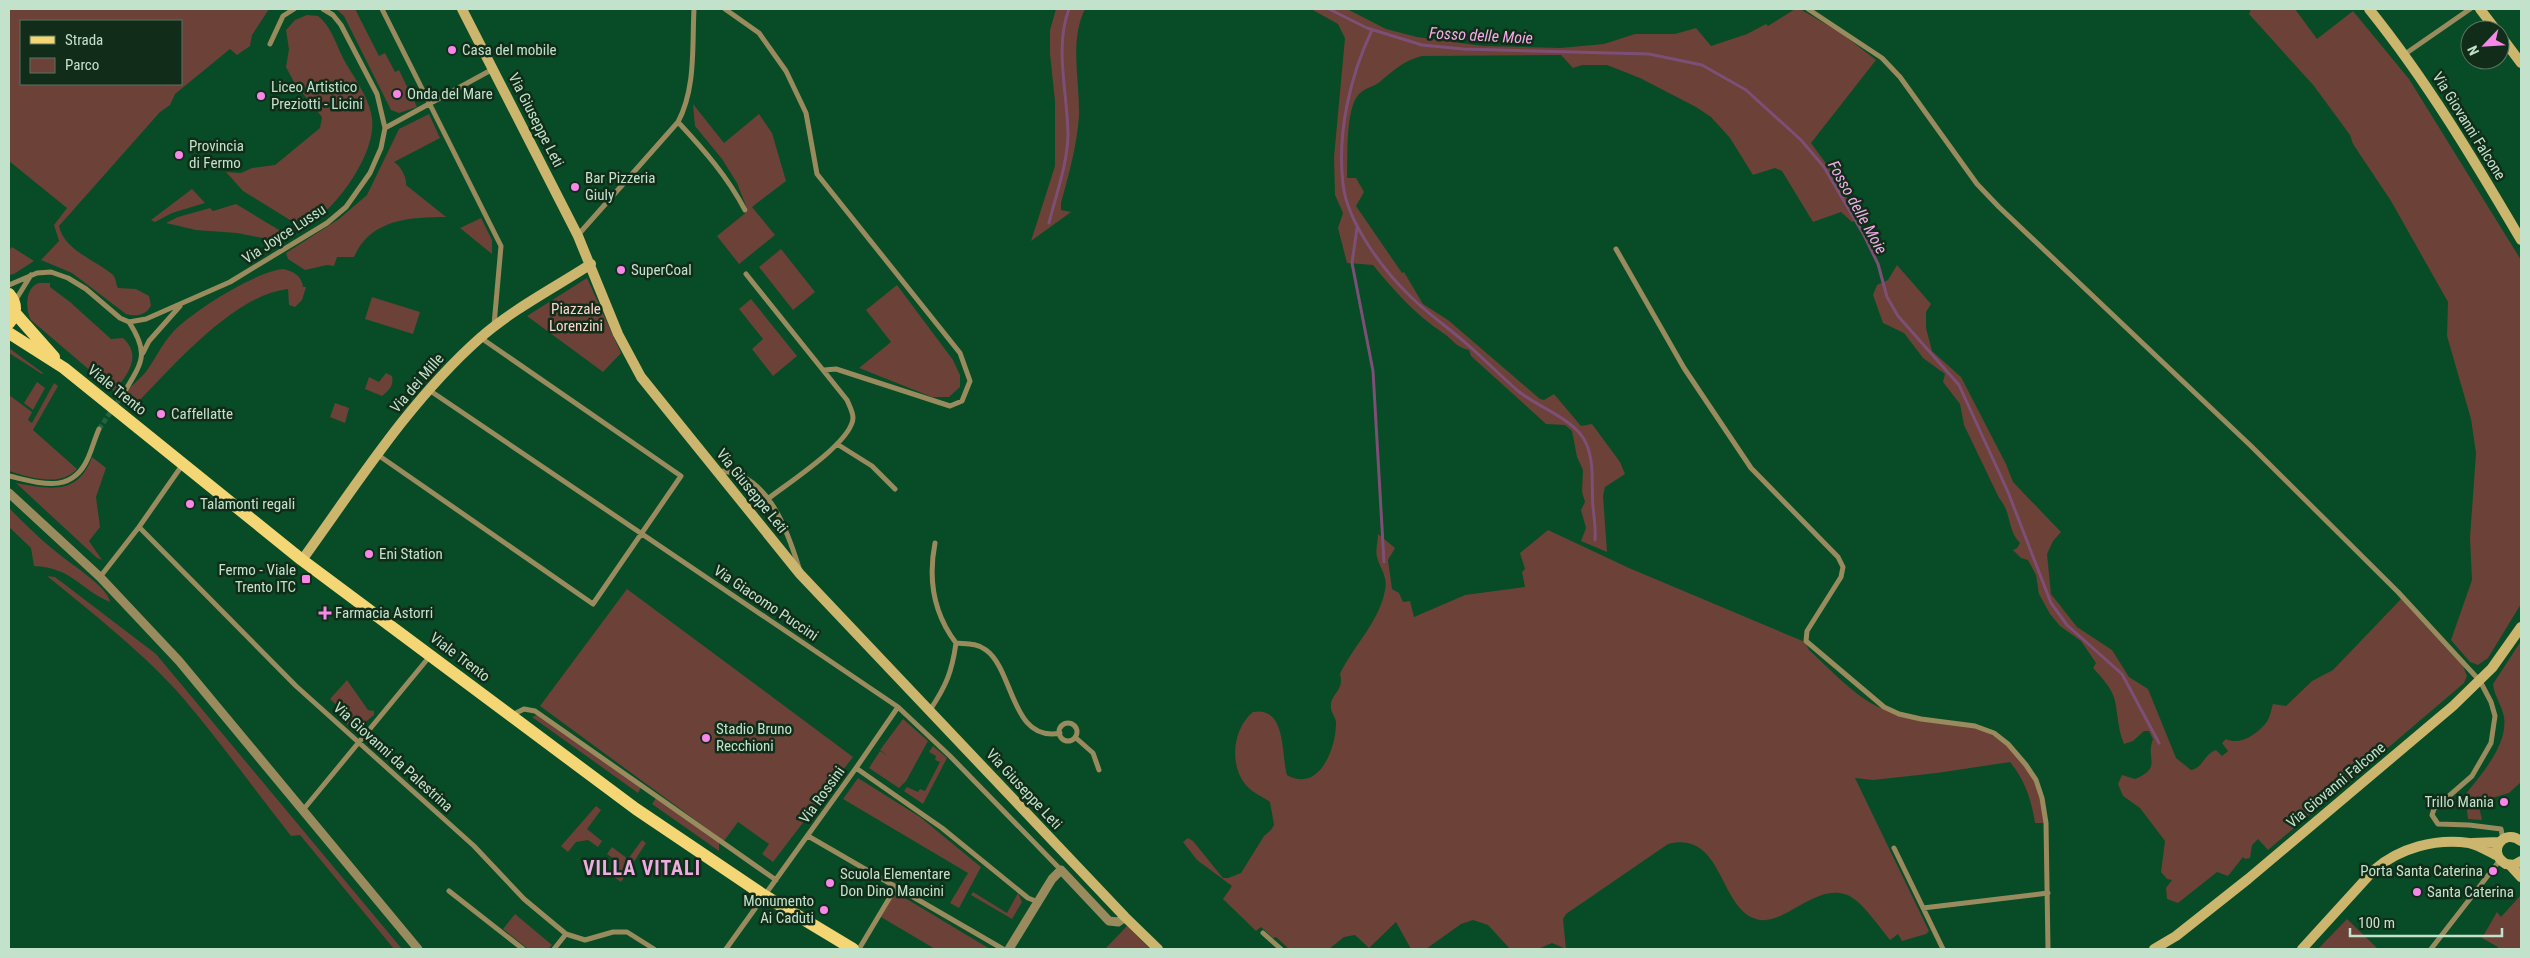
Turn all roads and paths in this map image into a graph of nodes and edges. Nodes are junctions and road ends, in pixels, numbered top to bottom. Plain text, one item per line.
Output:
1 (294, 9) edge
2 (323, 9) edge
3 (382, 9) edge
4 (462, 9) edge
5 (694, 9) edge
6 (726, 9) edge
7 (1808, 9) edge
8 (2369, 9) edge
9 (2470, 9) edge
10 (2480, 9) edge
11 (2488, 20) edge
12 (270, 44) dead end
13 (2510, 48) edge
14 (2405, 54) junction
15 (2521, 63) edge
16 (494, 69) junction
17 (430, 104) junction
18 (678, 122) junction
19 (385, 128) junction
20 (745, 210) dead end
21 (578, 236) junction
22 (2521, 240) edge
23 (1616, 249) dead end
24 (591, 264) junction
25 (746, 274) dead end
26 (32, 275) junction
27 (9, 285) edge
28 (182, 304) junction
29 (12, 308) edge
30 (129, 322) junction
31 (494, 327) junction
32 (9, 333) edge
33 (480, 338) junction
34 (143, 353) junction
35 (64, 368) junction
36 (824, 370) junction
37 (428, 390) junction
38 (125, 391) tunnel mouth
39 (99, 429) tunnel mouth
40 (838, 444) junction
41 (378, 454) junction
42 (184, 464) junction
43 (716, 471) junction
44 (9, 476) edge
45 (895, 489) dead end
46 (9, 493) edge
47 (769, 498) junction
48 (139, 527) junction
49 (641, 534) junction
50 (935, 543) dead end
51 (302, 560) junction
52 (800, 574) junction
53 (100, 577) junction
54 (2521, 627) edge
55 (956, 643) junction
56 (430, 655) junction
57 (2480, 681) junction
58 (898, 707) junction
59 (930, 710) junction
60 (511, 715) junction
61 (1060, 733) junction
62 (1076, 738) junction
63 (359, 744) junction
64 (856, 768) junction
65 (1099, 770) dead end
66 (303, 810) junction
67 (2521, 829) edge
68 (808, 836) junction
69 (2504, 836) junction
70 (2521, 841) edge
71 (2470, 843) junction
72 (1894, 848) dead end
73 (2499, 858) junction
74 (2521, 860) edge
75 (2510, 865) junction
76 (1061, 870) junction
77 (2521, 877) edge
78 (776, 880) junction
79 (896, 887) junction
80 (449, 891) dead end
81 (2048, 893) junction
82 (765, 896) junction
83 (1038, 902) junction
84 (1923, 908) junction
85 (1125, 917) junction
86 (1263, 933) dead end
87 (566, 934) junction
88 (418, 949) edge
89 (523, 949) edge
90 (554, 949) edge
91 (654, 949) edge
92 (726, 949) edge
93 (853, 949) edge
94 (859, 949) edge
95 (1003, 949) edge
96 (1009, 949) edge
97 (1158, 949) edge
98 (1281, 949) edge
99 (1943, 949) edge
100 (2048, 949) edge
101 (2154, 949) edge
102 (2302, 949) edge
103 (2431, 949) edge

1 - 12 street
2 - 19 street, Via Joyce Lussu
3 - 17 street
4 - 16 main road, Via Giuseppe Leti
5 - 18 street
6 - 36 street
7 - 57 street
8 - 14 main road, Via Giovanni Falcone
9 - 14 street
10 - 11 main road
13 - 15 main road
14 - 22 main road, Via Giovanni Falcone
16 - 17 street
16 - 21 main road, Via Giuseppe Leti
17 - 19 street
17 - 31 street
18 - 20 street
18 - 21 street
19 - 28 street, Via Joyce Lussu
21 - 24 main road, Via Giuseppe Leti
23 - 81 street
24 - 31 main road, Via dei Mille
24 - 43 main road, Via Giuseppe Leti
25 - 36 street
26 - 27 street
26 - 29 street
26 - 30 street
28 - 30 street, Via Joyce Lussu
28 - 34 street
29 - 35 main road, Viale Trento
30 - 34 street
31 - 33 main road, Via dei Mille
32 - 35 main road, Viale Trento
33 - 37 main road, Via dei Mille
33 - 49 street
34 - 38 street
35 - 42 main road, Viale Trento
36 - 40 street
37 - 41 main road, Via dei Mille
37 - 49 street, Via Giacomo Puccini
39 - 44 street
40 - 45 street
40 - 47 street
41 - 49 street
41 - 51 main road, Via dei Mille
42 - 48 street
42 - 51 main road, Viale Trento
43 - 47 street
43 - 52 main road, Via Giuseppe Leti
46 - 53 street
47 - 52 street
48 - 53 street
48 - 63 street, Via Giovanni da Palestrina
49 - 58 street, Via Giacomo Puccini
50 - 55 street
51 - 56 main road, Viale Trento
52 - 59 main road, Via Giuseppe Leti
53 - 66 street
54 - 57 main road, Via Giovanni Falcone
55 - 59 street
55 - 61 street
56 - 60 main road, Viale Trento
56 - 63 street
57 - 69 street
57 - 101 main road, Via Giovanni Falcone
58 - 64 street, Via Rossini
58 - 76 street, Via Giacomo Puccini
59 - 85 main road, Via Giuseppe Leti
60 - 78 street
60 - 82 main road, Viale Trento
61 - 62 street
61 - 62 street
62 - 65 street
63 - 66 street
63 - 87 street, Via Giovanni da Palestrina
64 - 68 street, Via Rossini
64 - 83 street
66 - 88 street
67 - 69 main road
68 - 78 street, Via Rossini
68 - 79 street
69 - 70 main road
69 - 71 main road
69 - 73 main road
71 - 73 main road
71 - 102 main road
72 - 84 street
73 - 75 main road
73 - 103 street
74 - 75 main road
75 - 77 main road
76 - 83 street
76 - 85 street
78 - 82 street, Via Rossini
79 - 94 street
79 - 95 street
80 - 89 street
81 - 84 street
81 - 100 street
82 - 92 street
82 - 93 main road, Viale Trento
83 - 96 street
84 - 99 street
85 - 97 main road, Via Giuseppe Leti
86 - 98 street
87 - 90 street
87 - 91 street, Via Giovanni da Palestrina

